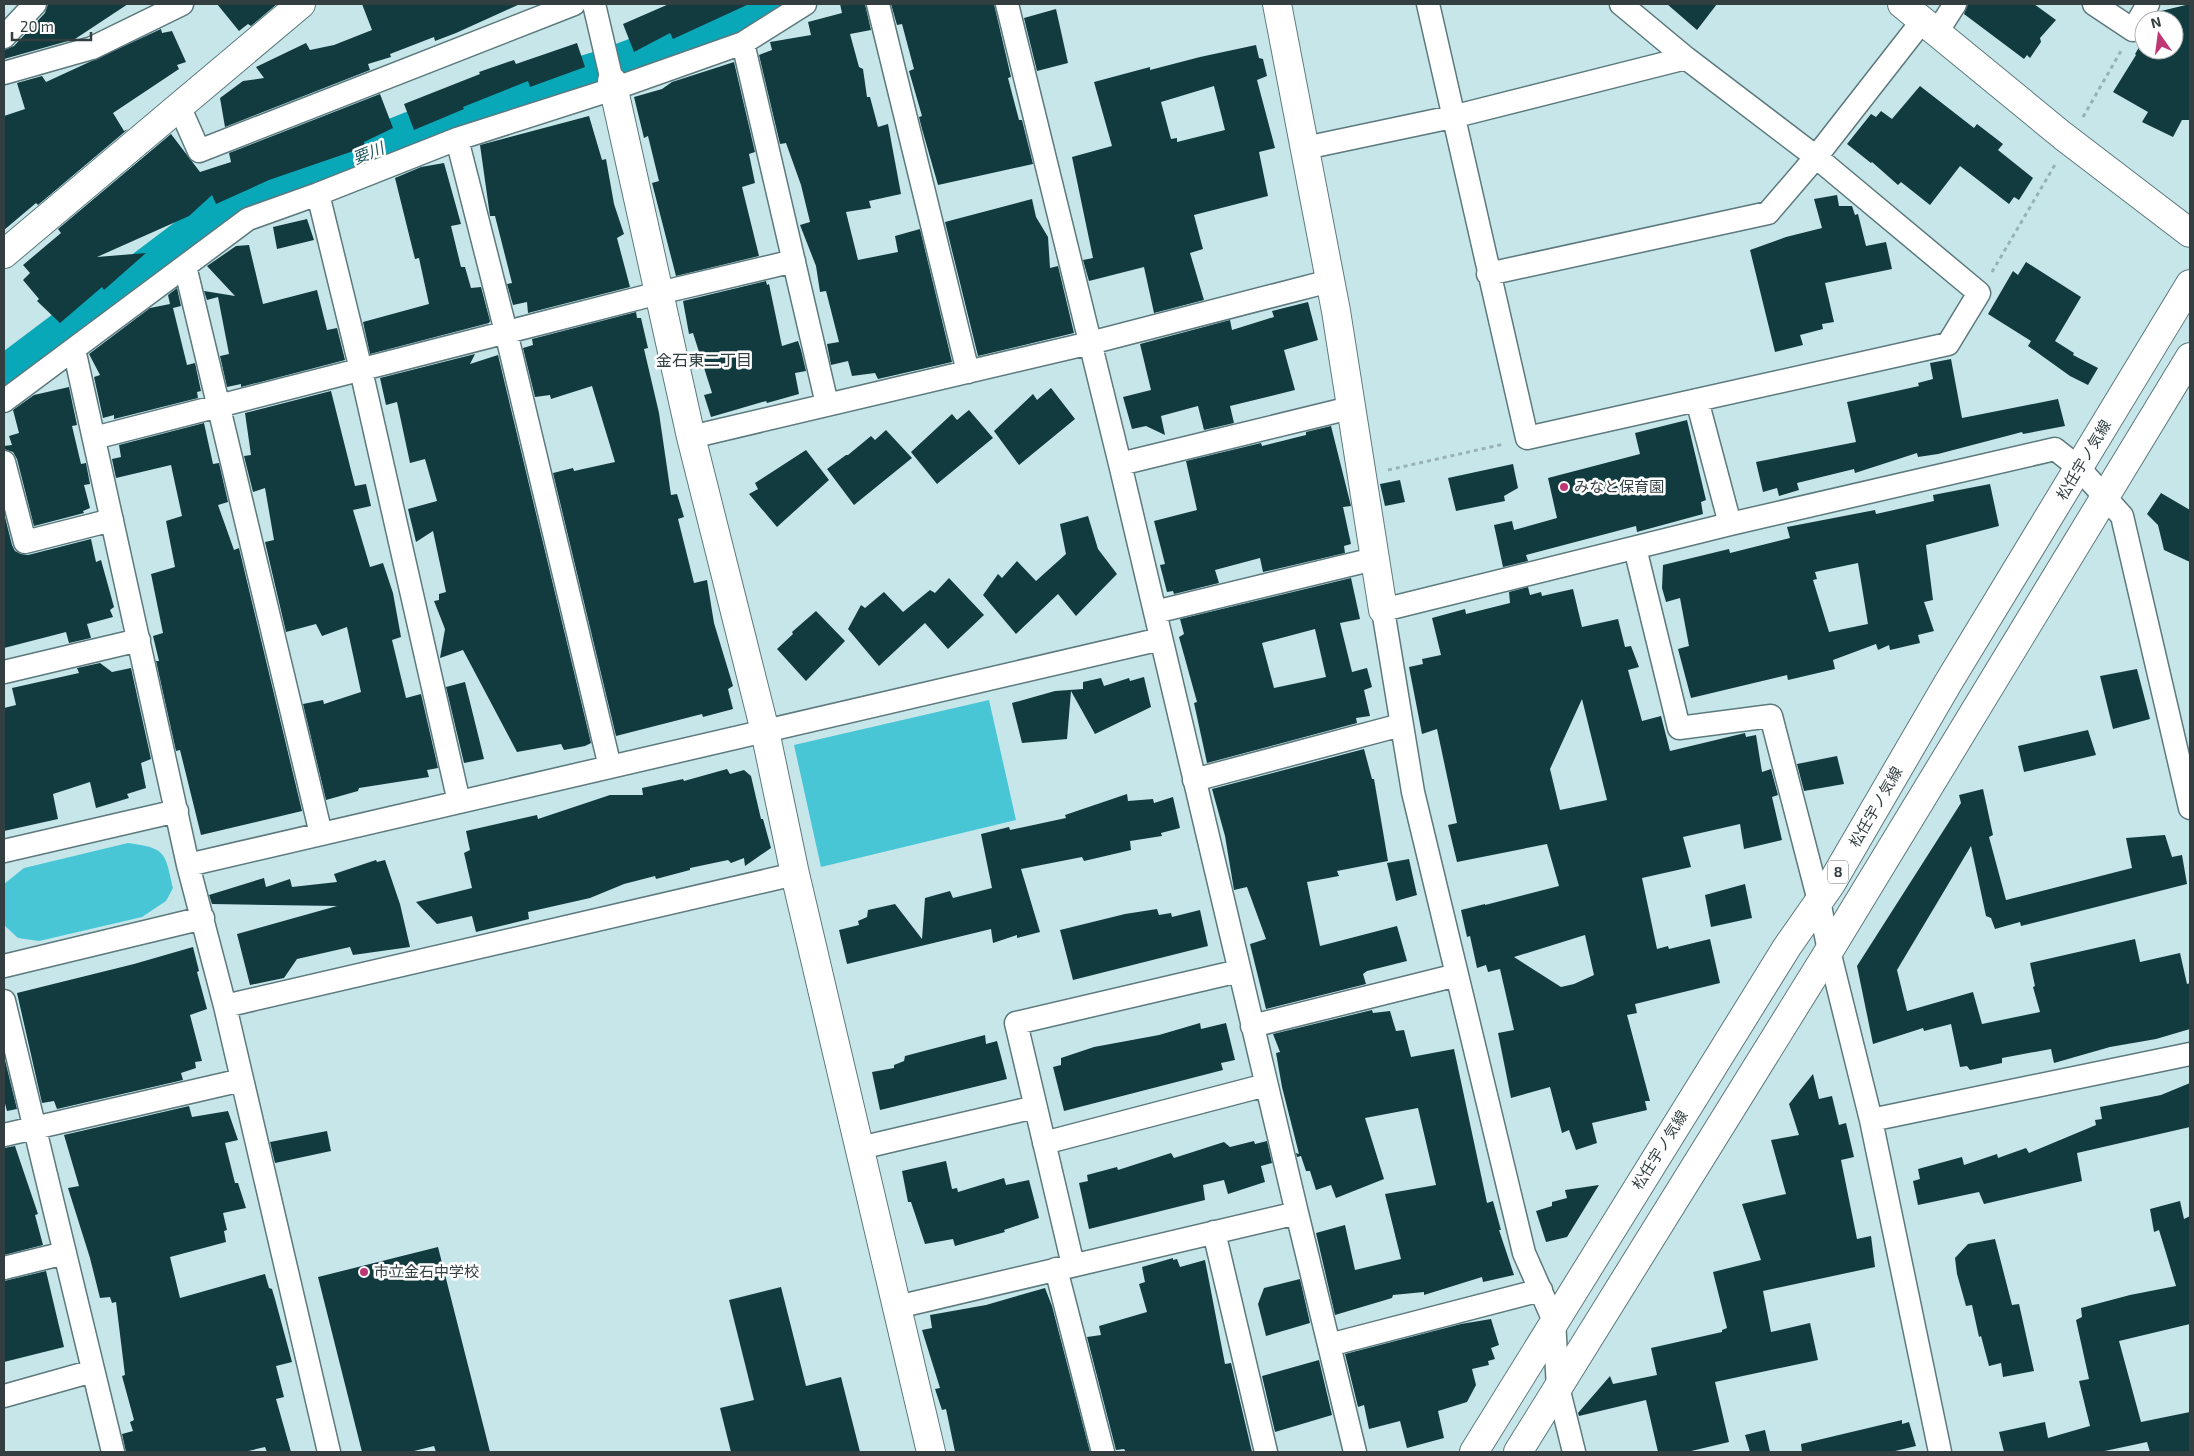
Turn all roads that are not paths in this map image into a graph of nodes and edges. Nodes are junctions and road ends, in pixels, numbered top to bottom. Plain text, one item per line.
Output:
1 (35, 4) edge
2 (182, 4) edge
3 (301, 4) edge
4 (574, 4) edge
5 (594, 4) edge
6 (805, 4) edge
7 (878, 4) edge
8 (1008, 4) edge
9 (1278, 4) edge
10 (1428, 4) edge
11 (1621, 4) edge
12 (1955, 4) edge
13 (2094, 4) edge
14 (2148, 4) edge
15 (1921, 19) edge
16 (4, 37) edge
17 (743, 43) junction
18 (1686, 58) junction
19 (4, 73) edge
20 (611, 78) junction
21 (179, 106) junction
22 (1452, 117) junction
23 (457, 139) junction
24 (1305, 148) junction
25 (1816, 157) junction
26 (318, 194) junction
27 (2190, 233) edge
28 (4, 254) edge
29 (794, 261) junction
30 (186, 266) junction
31 (1488, 274) junction
32 (1330, 281) junction
33 (2190, 284) edge
34 (659, 294) junction
35 (506, 332) junction
36 (1090, 343) junction
37 (74, 349) junction
38 (2190, 357) edge
39 (361, 370) junction
40 (968, 372) junction
41 (1697, 400) junction
42 (4, 401) edge
43 (827, 404) junction
44 (220, 406) junction
45 (1350, 408) junction
46 (691, 437) junction
47 (94, 438) junction
48 (4, 462) edge
49 (1120, 464) junction
50 (2079, 468) junction
51 (2106, 496) junction
52 (112, 520) junction
53 (1730, 524) junction
54 (1635, 548) junction
55 (1374, 559) junction
56 (1383, 610) junction
57 (1155, 612) junction
58 (1161, 639) junction
59 (139, 640) junction
60 (4, 672) edge
61 (1401, 725) junction
62 (765, 731) junction
63 (610, 767) junction
64 (1194, 780) junction
65 (459, 802) junction
66 (2190, 808) edge
67 (177, 811) junction
68 (321, 834) junction
69 (4, 852) edge
70 (188, 865) junction
71 (795, 874) junction
72 (1819, 902) junction
73 (202, 918) junction
74 (1829, 951) junction
75 (4, 966) edge
76 (1239, 971) junction
77 (1457, 975) junction
78 (4, 1001) edge
79 (225, 1006) junction
80 (1252, 1026) junction
81 (2190, 1054) edge
82 (242, 1080) junction
83 (1266, 1085) junction
84 (1036, 1107) junction
85 (1871, 1120) junction
86 (34, 1128) junction
87 (4, 1135) edge
88 (1044, 1143) junction
89 (860, 1148) junction
90 (1297, 1213) junction
91 (1214, 1232) junction
92 (65, 1254) junction
93 (1065, 1267) junction
94 (4, 1268) edge
95 (1541, 1290) junction
96 (897, 1307) junction
97 (1554, 1321) junction
98 (1329, 1345) junction
99 (93, 1371) junction
100 (1558, 1387) junction
101 (4, 1396) edge
102 (113, 1452) edge
103 (329, 1452) edge
104 (930, 1452) edge
105 (1103, 1452) edge
106 (1266, 1452) edge
107 (1355, 1452) edge
108 (1474, 1452) edge
109 (1518, 1452) edge
110 (1574, 1452) edge
111 (1940, 1452) edge

1 - 16 street
2 - 19 street
3 - 21 street
4 - 21 street
5 - 20 street
6 - 17 street
7 - 40 street
8 - 36 street
9 - 24 street
10 - 22 street
11 - 18 street
12 - 15 street
13 - 14 street
15 - 25 street
15 - 27 street
17 - 20 street
17 - 29 street
18 - 22 street
18 - 25 street
20 - 23 street
20 - 34 street
21 - 28 street
22 - 24 street
22 - 31 street
23 - 26 street
23 - 35 street
24 - 32 street
25 - 31 street
25 - 41 street
26 - 30 street
26 - 39 street
29 - 34 street
29 - 43 street
30 - 37 street
30 - 44 street
31 - 41 street
32 - 36 street
32 - 45 street
33 - 50 street, 松任宇ノ気線 / 8
34 - 35 street
34 - 46 street
35 - 39 street
35 - 63 street
36 - 40 street
36 - 49 street
37 - 42 street
37 - 47 street
38 - 51 street, 8
39 - 44 street
39 - 65 street
40 - 43 street
41 - 53 street
43 - 46 street
44 - 47 street
44 - 68 street
45 - 49 street
45 - 55 street
46 - 62 street
47 - 52 street
48 - 52 street
49 - 57 street
50 - 51 street
50 - 53 street
50 - 72 street, 松任宇ノ気線 / 8
51 - 66 street
51 - 74 street, 8
52 - 59 street
53 - 54 street
54 - 56 street
54 - 72 street
55 - 56 street
55 - 57 street
56 - 61 street
57 - 58 street
58 - 62 street
58 - 64 street
59 - 60 street
59 - 67 street
61 - 64 street
61 - 77 street
62 - 63 street
62 - 71 street
63 - 65 street
64 - 76 street
65 - 68 street
67 - 69 street
67 - 70 street
68 - 70 street
70 - 73 street
71 - 79 street
71 - 89 street
72 - 74 street
72 - 97 street, 松任宇ノ気線 / 8
73 - 75 street
73 - 79 street
74 - 85 street
74 - 100 street, 8
76 - 80 street
76 - 84 street
77 - 80 street
77 - 95 street
78 - 86 street
79 - 82 street
80 - 83 street
81 - 85 street
82 - 86 street
82 - 103 street
83 - 88 street
83 - 90 street
84 - 88 street
84 - 89 street
85 - 111 street
86 - 87 street
86 - 92 street
88 - 93 street
89 - 96 street
90 - 91 street
90 - 98 street
91 - 93 street
91 - 106 street
92 - 94 street
92 - 99 street
93 - 96 street
93 - 105 street
95 - 97 street
95 - 98 street
96 - 104 street
97 - 100 street
97 - 108 street, 松任宇ノ気線 / 8
98 - 107 street
99 - 101 street
99 - 102 street
100 - 109 street, 8
100 - 110 street

